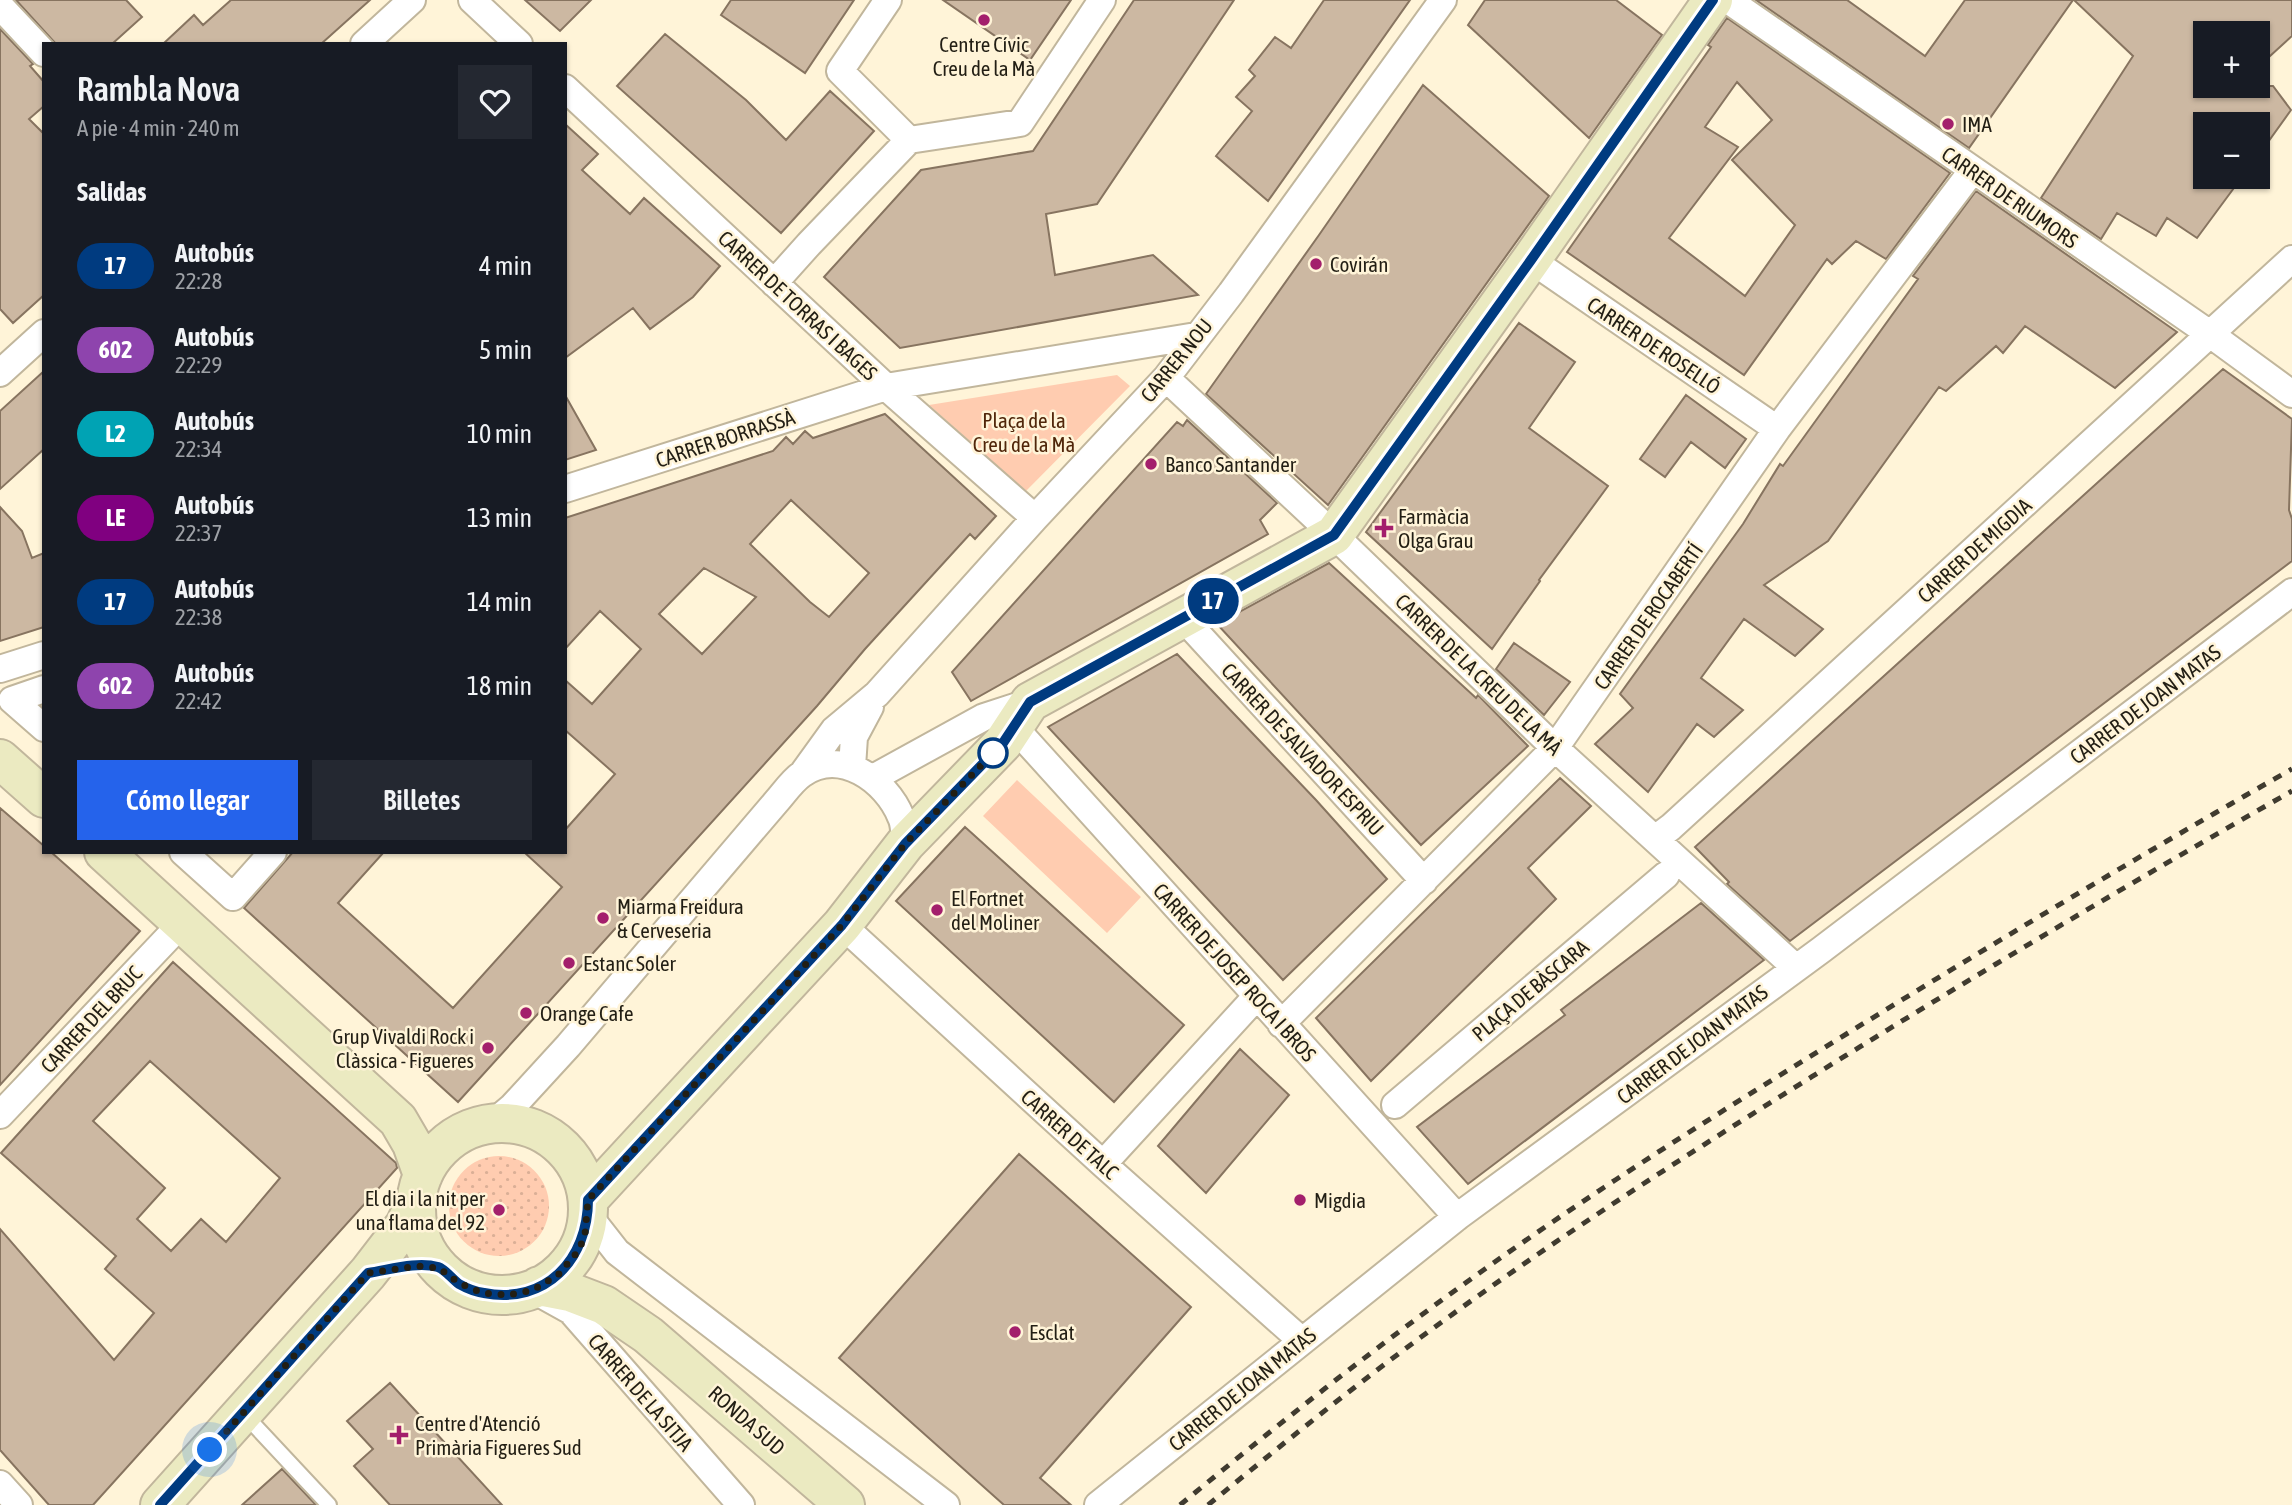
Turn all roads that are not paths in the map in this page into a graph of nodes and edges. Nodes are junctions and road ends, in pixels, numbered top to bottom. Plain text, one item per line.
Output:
1 (412, 0) edge
2 (472, 0) edge
3 (888, 0) edge
4 (1102, 0) edge
5 (1443, 0) edge
6 (1713, 0) edge
7 (1728, 0) edge
8 (0, 6) edge
9 (366, 42) edge
10 (517, 42) edge
11 (42, 51) edge
12 (567, 90) edge
13 (909, 140) junction
14 (1972, 171) junction
15 (2292, 259) edge
16 (1531, 260) junction
17 (774, 283) junction
18 (42, 334) edge
19 (2210, 334) junction
20 (1196, 336) junction
21 (6, 356) edge
22 (1166, 378) junction
23 (886, 387) junction
24 (2292, 394) edge
25 (1777, 429) junction
26 (567, 488) edge
27 (1035, 517) junction
28 (1334, 535) junction
29 (2292, 592) edge
30 (1183, 618) junction
31 (42, 656) edge
32 (0, 669) edge
33 (42, 690) edge
34 (877, 694) junction
35 (1022, 714) junction
36 (42, 726) edge
37 (1555, 748) junction
38 (0, 759) edge
39 (863, 772) junction
40 (803, 774) junction
41 (42, 796) edge
42 (1655, 839) junction
43 (905, 844) junction
44 (106, 854) edge
45 (185, 854) edge
46 (271, 854) edge
47 (1666, 875) dead end
48 (1424, 881) junction
49 (182, 923) junction
50 (842, 925) junction
51 (1795, 967) junction
52 (1257, 996) junction
53 (1281, 1024) junction
54 (1395, 1105) dead end
55 (0, 1115) edge
56 (398, 1120) junction
57 (493, 1123) junction
58 (453, 1139) junction
59 (1103, 1164) junction
60 (420, 1187) junction
61 (587, 1217) junction
62 (1457, 1217) junction
63 (439, 1268) junction
64 (368, 1273) junction
65 (536, 1288) junction
66 (648, 1335) junction
67 (1302, 1341) junction
68 (243, 1413) junction
69 (0, 1483) edge
70 (19, 1505) edge
71 (160, 1505) edge
72 (329, 1505) edge
73 (740, 1505) edge
74 (845, 1505) edge
75 (946, 1505) edge
76 (1098, 1505) edge

1 - 9 street
2 - 10 street
3 - 13 street
4 - 13 street
5 - 20 street, CARRER NOU
6 - 16 street
7 - 14 street, CARRER DE RIUMORS
8 - 11 street
12 - 17 street, CARRER DE TORRAS I BAGES
13 - 17 street
14 - 19 street, CARRER DE RIUMORS
14 - 25 street, CARRER DE ROCABERTÍ
15 - 19 street, CARRER DE MIGDIA
16 - 25 street, CARRER DE ROSELLÓ
16 - 28 street
17 - 23 street, CARRER DE TORRAS I BAGES
18 - 21 street
19 - 24 street, CARRER DE RIUMORS
19 - 42 street, CARRER DE MIGDIA
20 - 22 street, CARRER NOU
20 - 23 street
22 - 27 street, CARRER NOU
22 - 28 street, CARRER DE LA CREU DE LA MÀ
23 - 26 street, CARRER BORRASSÀ
23 - 27 street, CARRER DE TORRAS I BAGES
25 - 37 street, CARRER DE ROCABERTÍ
27 - 34 street, CARRER NOU
28 - 30 street
28 - 37 street, CARRER DE LA CREU DE LA MÀ
29 - 51 street, CARRER DE JOAN MATAS
30 - 35 street
30 - 48 street, CARRER DE SALVADOR ESPRIU
31 - 32 street
33 - 36 street
34 - 39 street, CARRER NOU
34 - 40 street, CARRER NOU
35 - 39 street
35 - 43 street
35 - 52 street, CARRER DE JOSEP ROCA I BROS
37 - 42 street, CARRER DE LA CREU DE LA MÀ
37 - 48 street, CARRER DE ROCABERTÍ
38 - 41 street
39 - 40 street
39 - 43 street
40 - 57 street, CARRER NOU
42 - 51 street, CARRER DE LA CREU DE LA MÀ
43 - 50 street
44 - 49 street
45 - 46 street
47 - 54 street, PLAÇA DE BÀSCARA
48 - 53 street, CARRER DE ROCABERTÍ
49 - 55 street, CARRER DEL BRUC
49 - 56 street
50 - 59 street, CARRER DE TALC
50 - 61 street
51 - 62 street, CARRER DE JOAN MATAS
52 - 53 street, CARRER DE JOSEP ROCA I BROS
52 - 59 street
53 - 62 street, CARRER DE JOSEP ROCA I BROS
56 - 58 street
56 - 60 street
57 - 58 street
57 - 61 street
58 - 60 street
59 - 67 street, CARRER DE TALC
60 - 63 street
60 - 64 street
61 - 65 street
61 - 66 street, RONDA SUD
61 - 75 street
62 - 67 street, CARRER DE JOAN MATAS
63 - 64 street
63 - 65 street
64 - 68 street
65 - 66 street, RONDA SUD
65 - 73 street, CARRER DE LA SITJA
66 - 74 street, RONDA SUD
67 - 76 street, CARRER DE JOAN MATAS
68 - 71 street
68 - 72 lane
69 - 70 street

